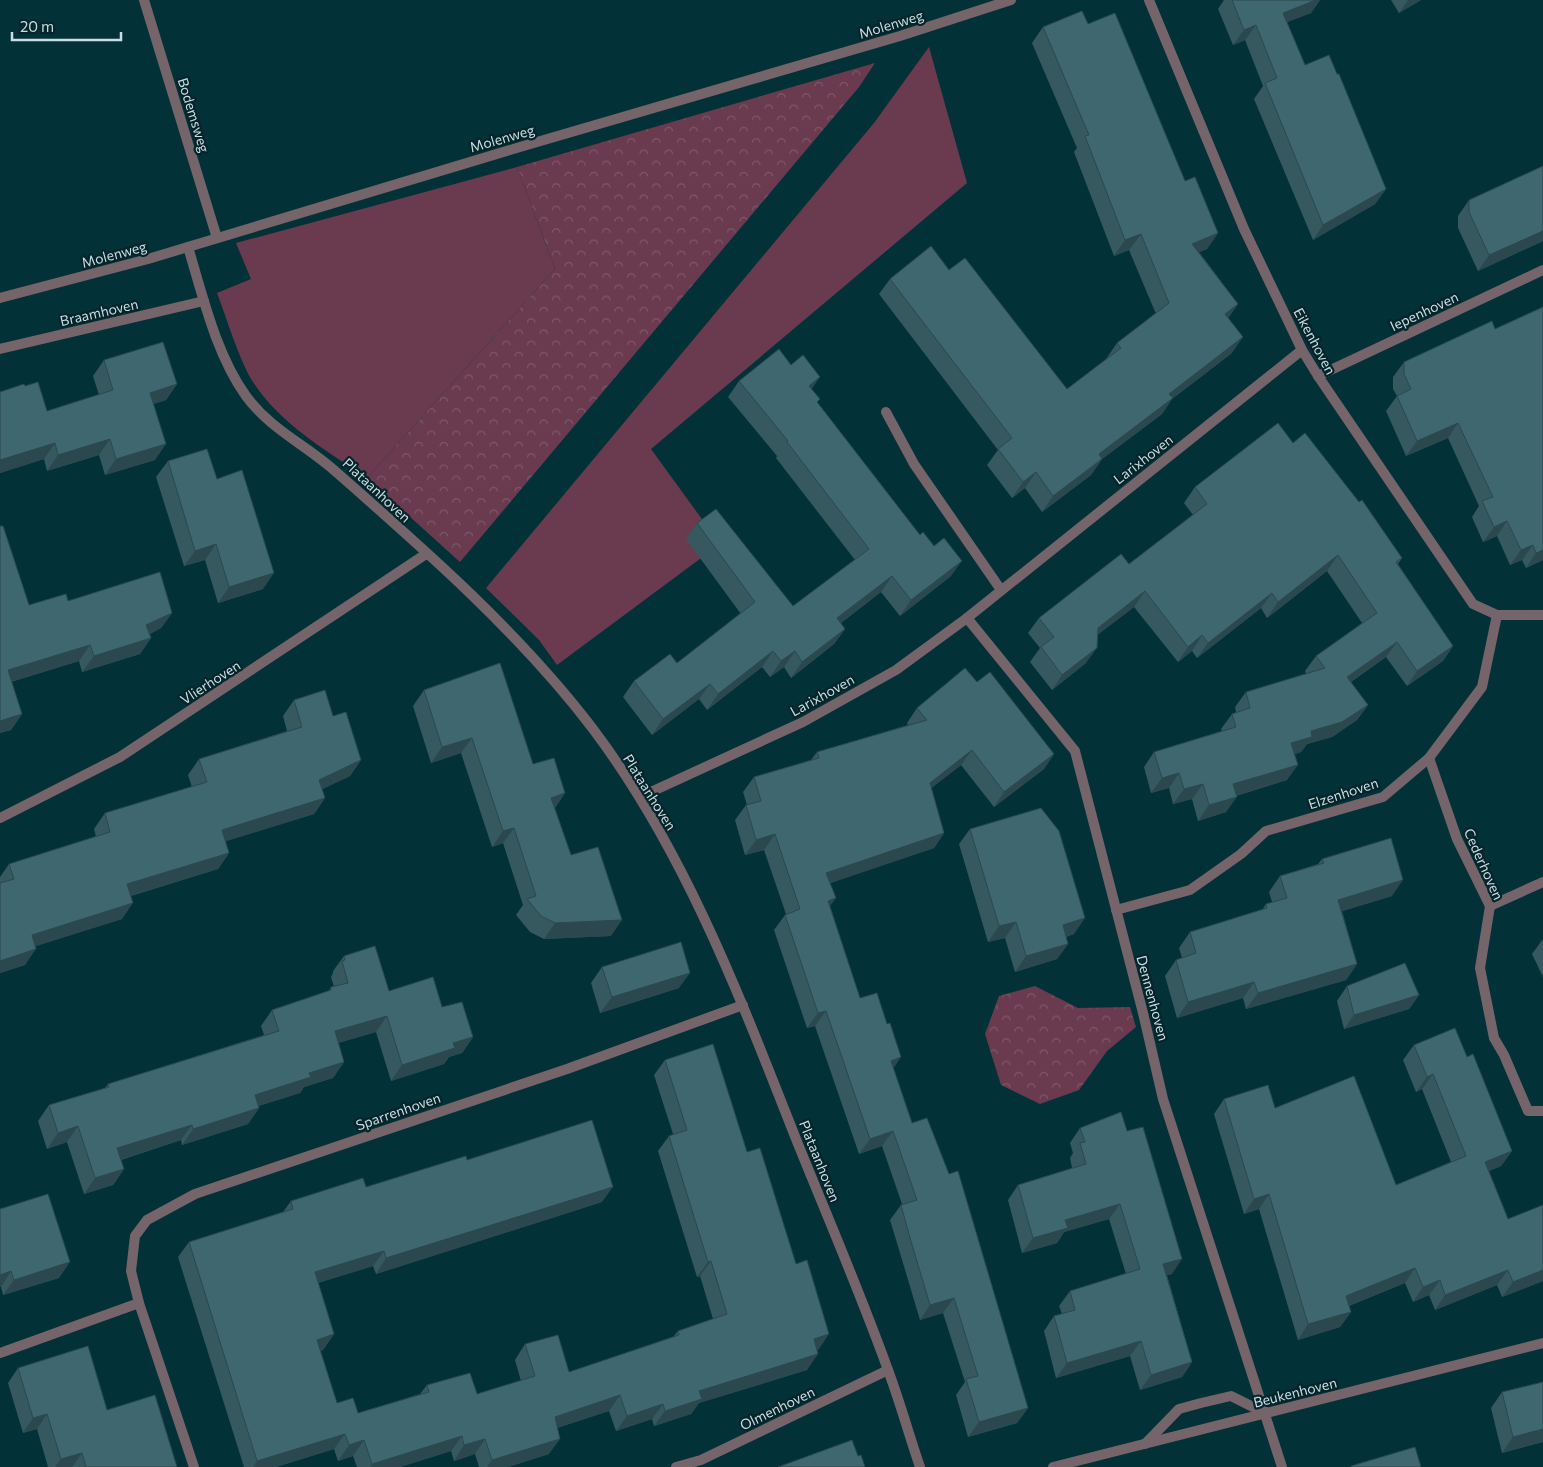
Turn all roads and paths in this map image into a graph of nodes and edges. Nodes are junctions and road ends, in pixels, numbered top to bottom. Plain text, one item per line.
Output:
1 (144, 0) edge
2 (1011, 0) edge
3 (1149, 0) edge
4 (217, 238) junction
5 (188, 248) junction
6 (1543, 270) edge
7 (0, 298) edge
8 (204, 301) junction
9 (0, 349) edge
10 (1302, 350) junction
11 (1318, 376) junction
12 (886, 412) dead end
13 (426, 554) junction
14 (1001, 590) junction
15 (1497, 615) junction
16 (1543, 615) edge
17 (966, 618) junction
18 (1429, 758) junction
19 (640, 797) junction
20 (0, 818) edge
21 (1543, 882) edge
22 (1490, 906) junction
23 (1116, 910) junction
24 (743, 1005) junction
25 (1543, 1111) edge
26 (139, 1303) junction
27 (1543, 1343) edge
28 (0, 1353) edge
29 (888, 1370) junction
30 (1265, 1413) junction
31 (1145, 1444) junction
32 (194, 1467) edge
33 (676, 1467) edge
34 (920, 1467) edge
35 (1053, 1467) edge
36 (1282, 1467) edge

1 - 4 street, Bodemsweg
2 - 4 street, Molenweg
3 - 10 street, Eikenhoven
4 - 5 street, Molenweg
5 - 7 street, Molenweg
5 - 8 street, Plataanhoven
6 - 11 street, Iepenhoven
8 - 9 street, Braamhoven
8 - 13 street, Plataanhoven
10 - 11 street, Eikenhoven
10 - 14 street, Larixhoven
11 - 15 street, Eikenhoven
12 - 14 street
13 - 19 street, Plataanhoven
13 - 20 street, Vlierhoven
14 - 17 street, Larixhoven
15 - 16 street, Eikenhoven
15 - 18 street, Elzenhoven
17 - 19 street, Larixhoven
17 - 23 street, Dennenhoven
18 - 22 street, Cederhoven
18 - 23 street, Elzenhoven
19 - 24 street, Plataanhoven
21 - 22 street
22 - 25 street, Cederhoven
23 - 30 street, Dennenhoven
24 - 26 street, Sparrenhoven
24 - 29 street, Plataanhoven
26 - 28 street
26 - 32 street, Sparrenhoven
27 - 30 street, Beukenhoven
29 - 33 street, Olmenhoven
29 - 34 street, Plataanhoven
30 - 31 street, Beukenhoven
30 - 31 street
30 - 36 street, Dennenhoven
31 - 35 street, Beukenhoven

